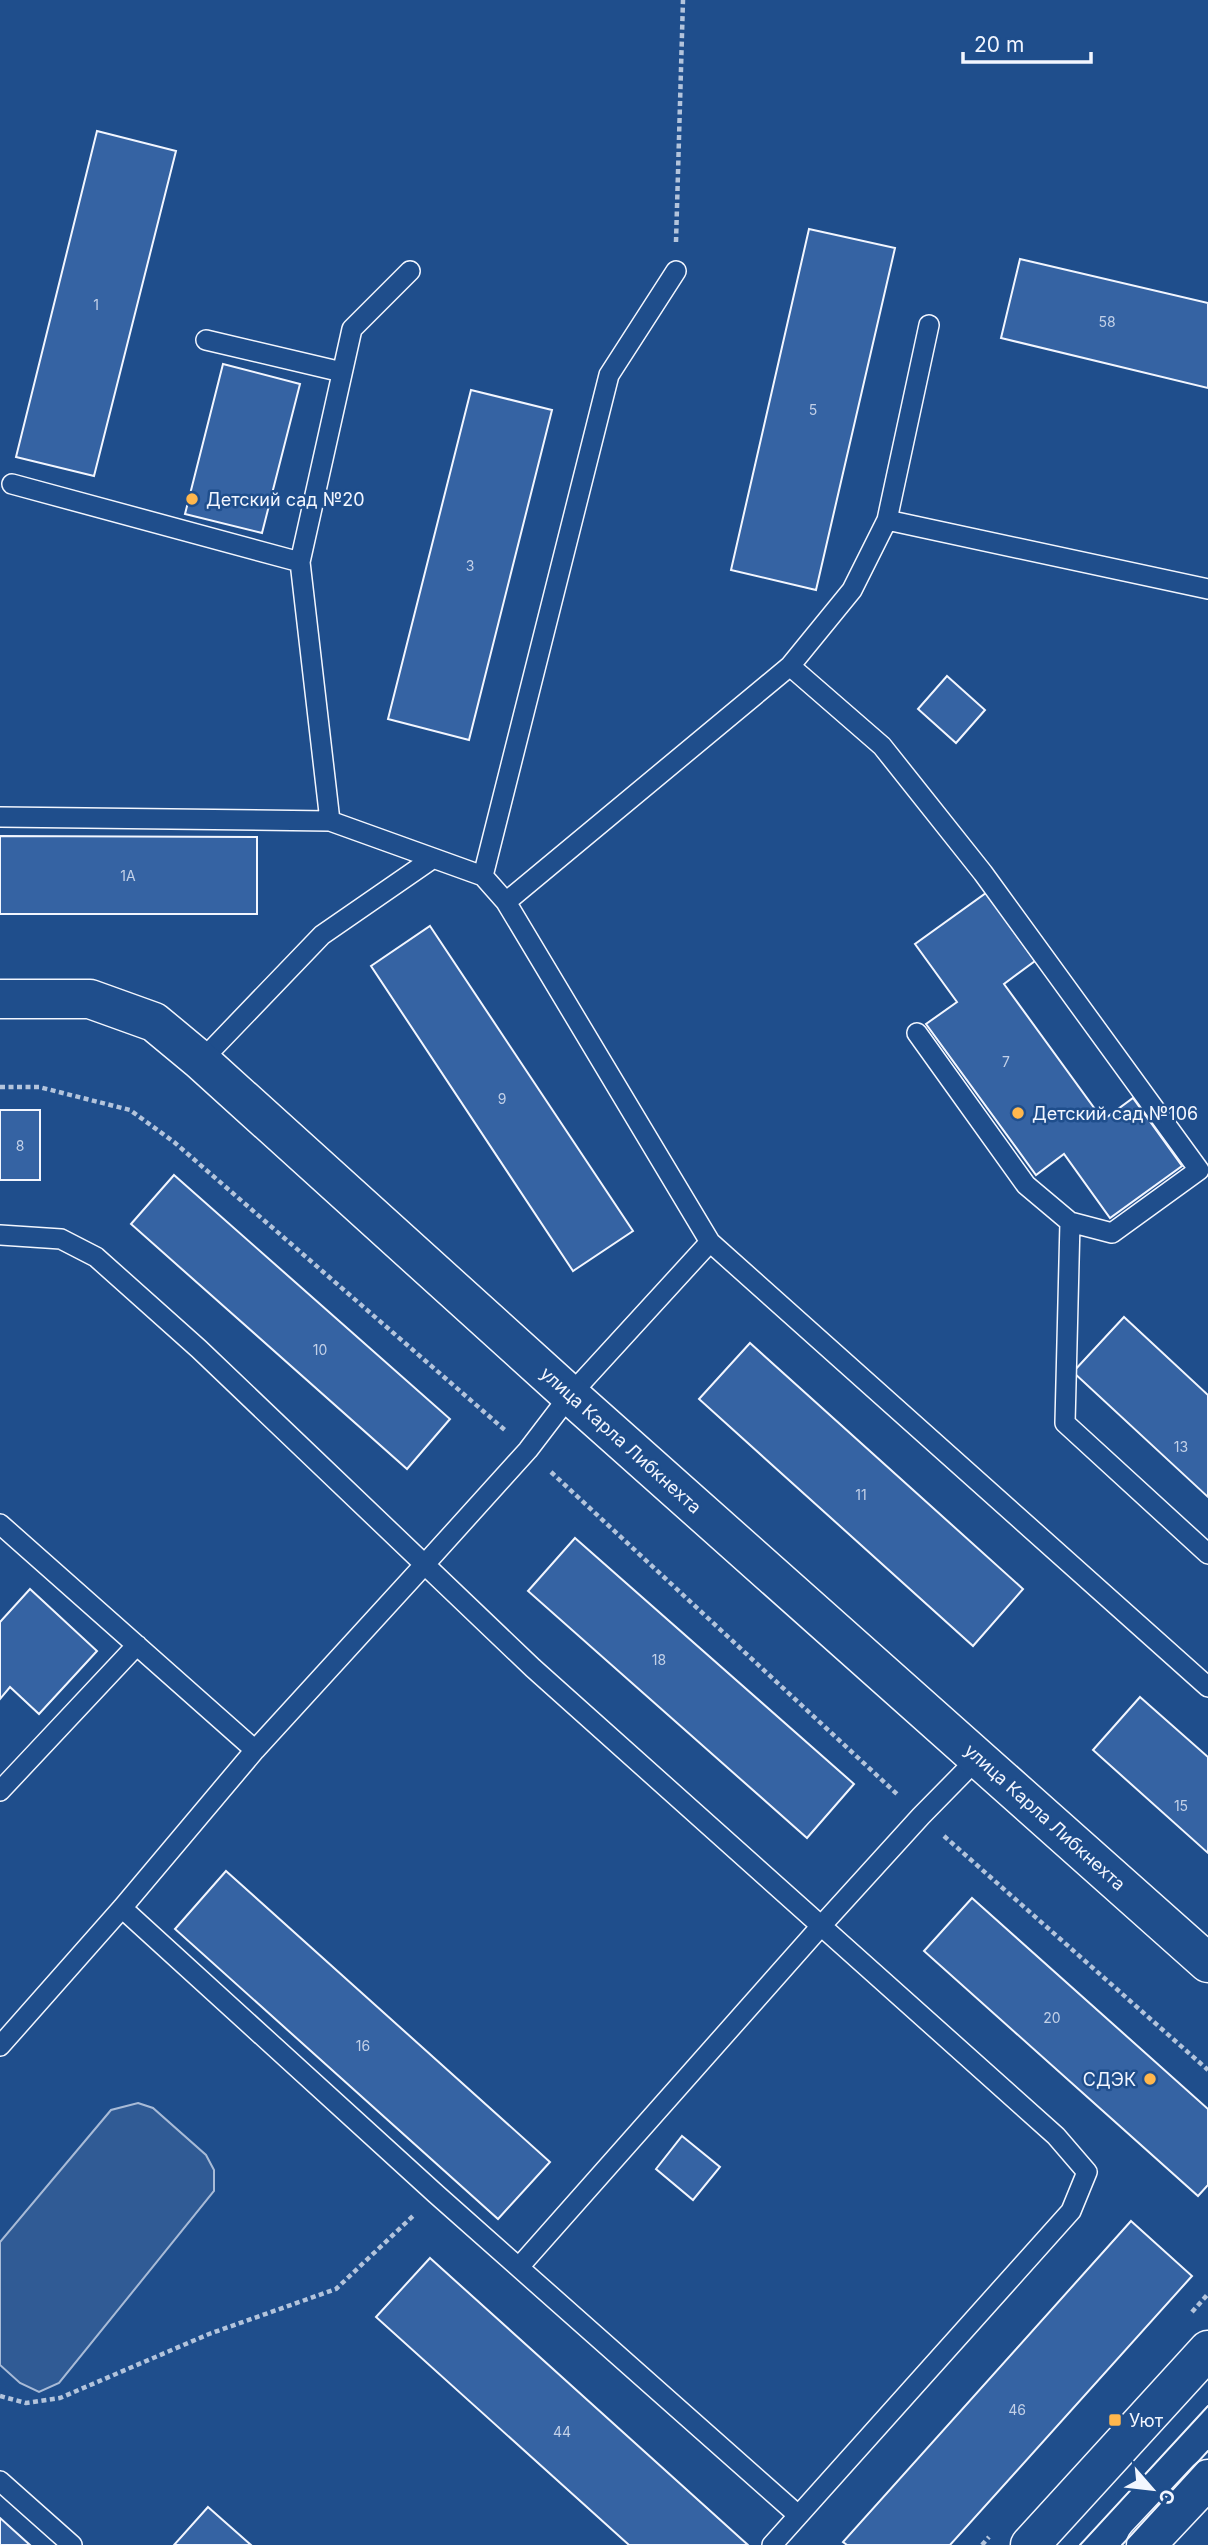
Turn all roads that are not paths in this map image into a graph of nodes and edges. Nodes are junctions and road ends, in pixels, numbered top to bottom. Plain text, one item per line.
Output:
1 (410, 271) dead end
2 (676, 271) road end
3 (929, 325) dead end
4 (206, 340) dead end
5 (342, 372) junction
6 (12, 484) dead end
7 (887, 520) junction
8 (299, 562) junction
9 (1208, 589) edge
10 (789, 666) junction
11 (0, 817) edge
12 (330, 821) junction
13 (432, 859) junction
14 (483, 876) junction
15 (506, 902) junction
16 (0, 999) edge
17 (917, 1033) dead end
18 (201, 1061) junction
19 (1070, 1222) junction
20 (0, 1235) edge
21 (710, 1242) junction
22 (570, 1395) junction
23 (0, 1524) edge
24 (1208, 1554) edge
25 (425, 1564) junction
26 (137, 1645) junction
27 (1208, 1687) edge
28 (255, 1750) junction
29 (978, 1758) junction
30 (0, 1791) edge
31 (122, 1908) junction
32 (821, 1926) junction
33 (1208, 1963) edge
34 (0, 2046) edge
35 (519, 2267) junction
36 (1208, 2350) edge
37 (1208, 2479) edge
38 (0, 2481) edge
39 (798, 2515) junction
40 (72, 2545) edge
41 (772, 2545) edge
42 (1030, 2545) edge
43 (1146, 2545) edge

1 - 5 lane
2 - 14 lane
3 - 7 lane
4 - 5 lane
5 - 8 lane
6 - 8 lane
7 - 9 lane
7 - 10 lane
8 - 12 lane
10 - 15 lane
10 - 19 lane
11 - 12 lane
12 - 13 lane
13 - 14 lane
13 - 18 lane
14 - 15 lane
15 - 21 lane
16 - 18 street, улица Карла Либкнехта
17 - 19 lane
18 - 22 street, улица Карла Либкнехта
19 - 24 lane
20 - 25 lane
21 - 22 lane
21 - 27 lane
22 - 25 lane
22 - 29 street, улица Карла Либкнехта
23 - 26 lane
25 - 28 lane
25 - 32 lane
26 - 28 lane
26 - 30 lane
28 - 31 lane
29 - 32 lane
29 - 33 street, улица Карла Либкнехта
31 - 34 lane
31 - 35 lane
32 - 35 lane
32 - 39 lane
35 - 39 lane
36 - 42 street
37 - 43 street
38 - 40 lane
39 - 41 lane

